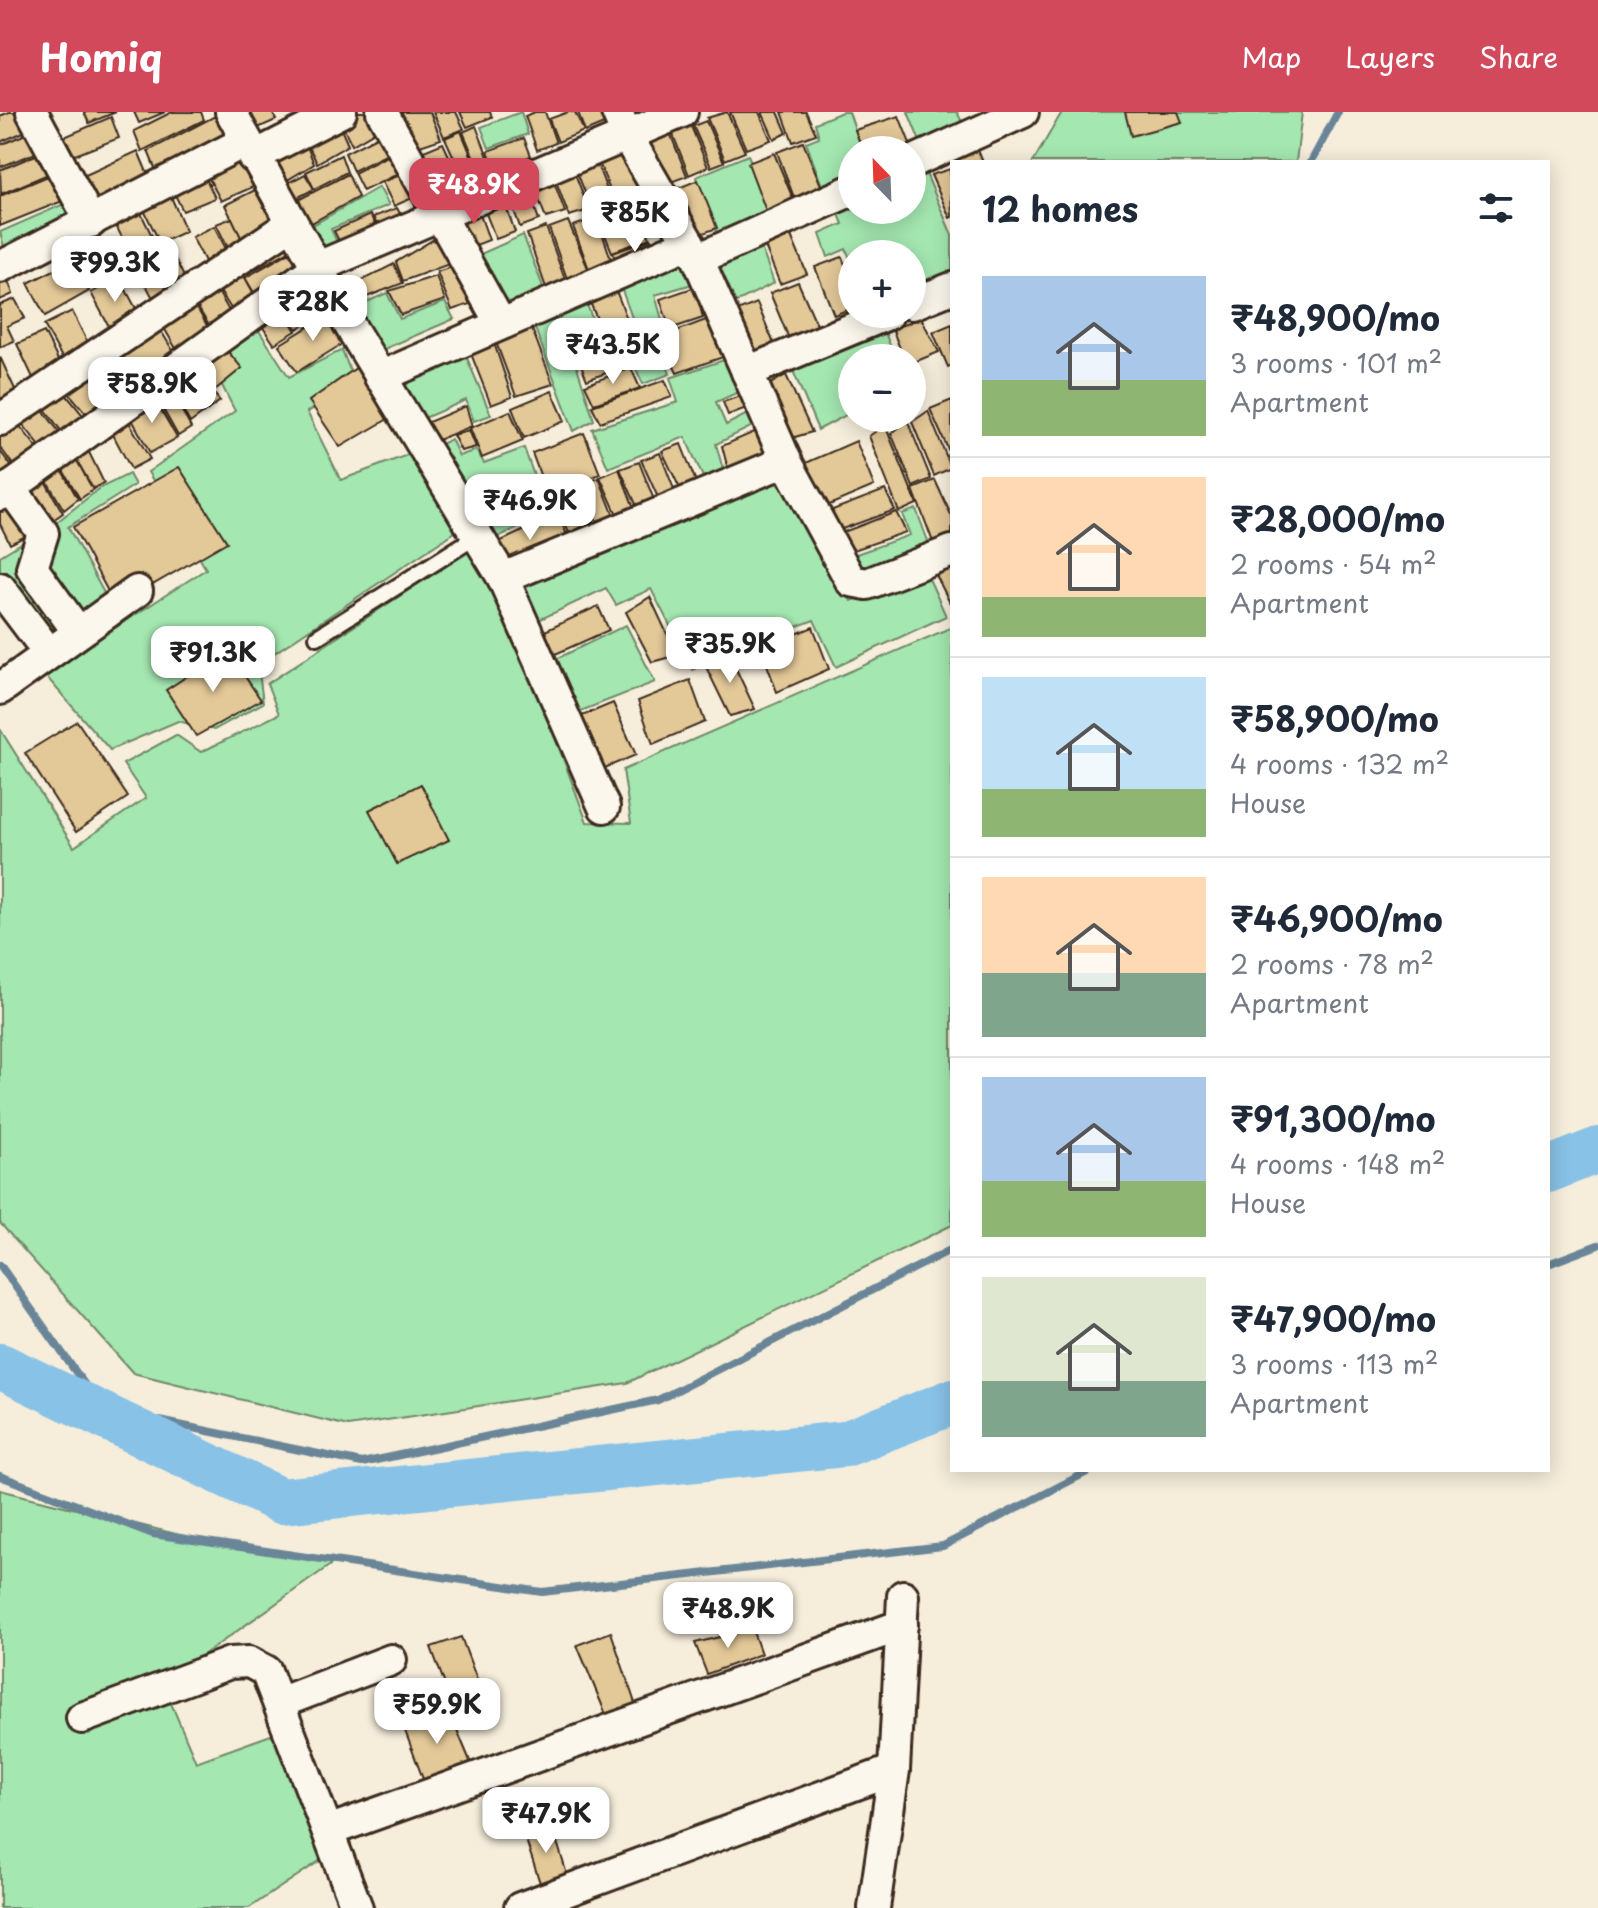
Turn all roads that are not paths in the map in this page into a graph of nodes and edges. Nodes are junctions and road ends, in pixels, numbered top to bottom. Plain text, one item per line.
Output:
1 (32, 112) edge
2 (231, 112) edge
3 (341, 112) edge
4 (382, 112) edge
5 (682, 112) edge
6 (1023, 112) edge
7 (622, 124) edge
8 (249, 149) junction
9 (926, 156) edge
10 (838, 195) edge
11 (439, 215) junction
12 (91, 222) junction
13 (291, 224) junction
14 (694, 251) junction
15 (0, 267) edge
16 (318, 267) junction
17 (950, 289) edge
18 (926, 298) edge
19 (501, 324) junction
20 (854, 328) edge
21 (747, 372) junction
22 (380, 377) junction
23 (0, 420) edge
24 (786, 461) junction
25 (5, 491) edge
26 (477, 536) junction
27 (950, 552) edge
28 (503, 578) junction
29 (0, 588) edge
30 (137, 591) dead end
31 (78, 632) junction
32 (317, 637) dead end
33 (49, 653) junction
34 (0, 689) edge
35 (604, 807) dead end
36 (391, 1660) dead end
37 (279, 1703) junction
38 (82, 1718) dead end
39 (894, 1770) junction
40 (328, 1831) junction
41 (357, 1908) edge
42 (520, 1908) edge
43 (874, 1908) edge

1 - 12 street
2 - 8 street
3 - 8 street
4 - 11 street
5 - 7 street
6 - 9 street
7 - 11 street
7 - 14 street
8 - 12 street
8 - 13 street
10 - 14 street
11 - 16 street
11 - 19 street
12 - 15 street
13 - 16 street
13 - 23 street
14 - 19 street
14 - 21 street
16 - 22 street
16 - 25 street
17 - 18 street
19 - 22 street
20 - 21 street
21 - 24 street
22 - 26 street
24 - 27 street
24 - 28 street
25 - 31 street
26 - 28 street
26 - 32 lane
28 - 35 street
29 - 33 street
30 - 31 street
31 - 33 street
33 - 34 street
36 - 37 street
37 - 38 street
37 - 40 street
39 - 40 street
39 - 42 street
39 - 43 street
40 - 41 street

